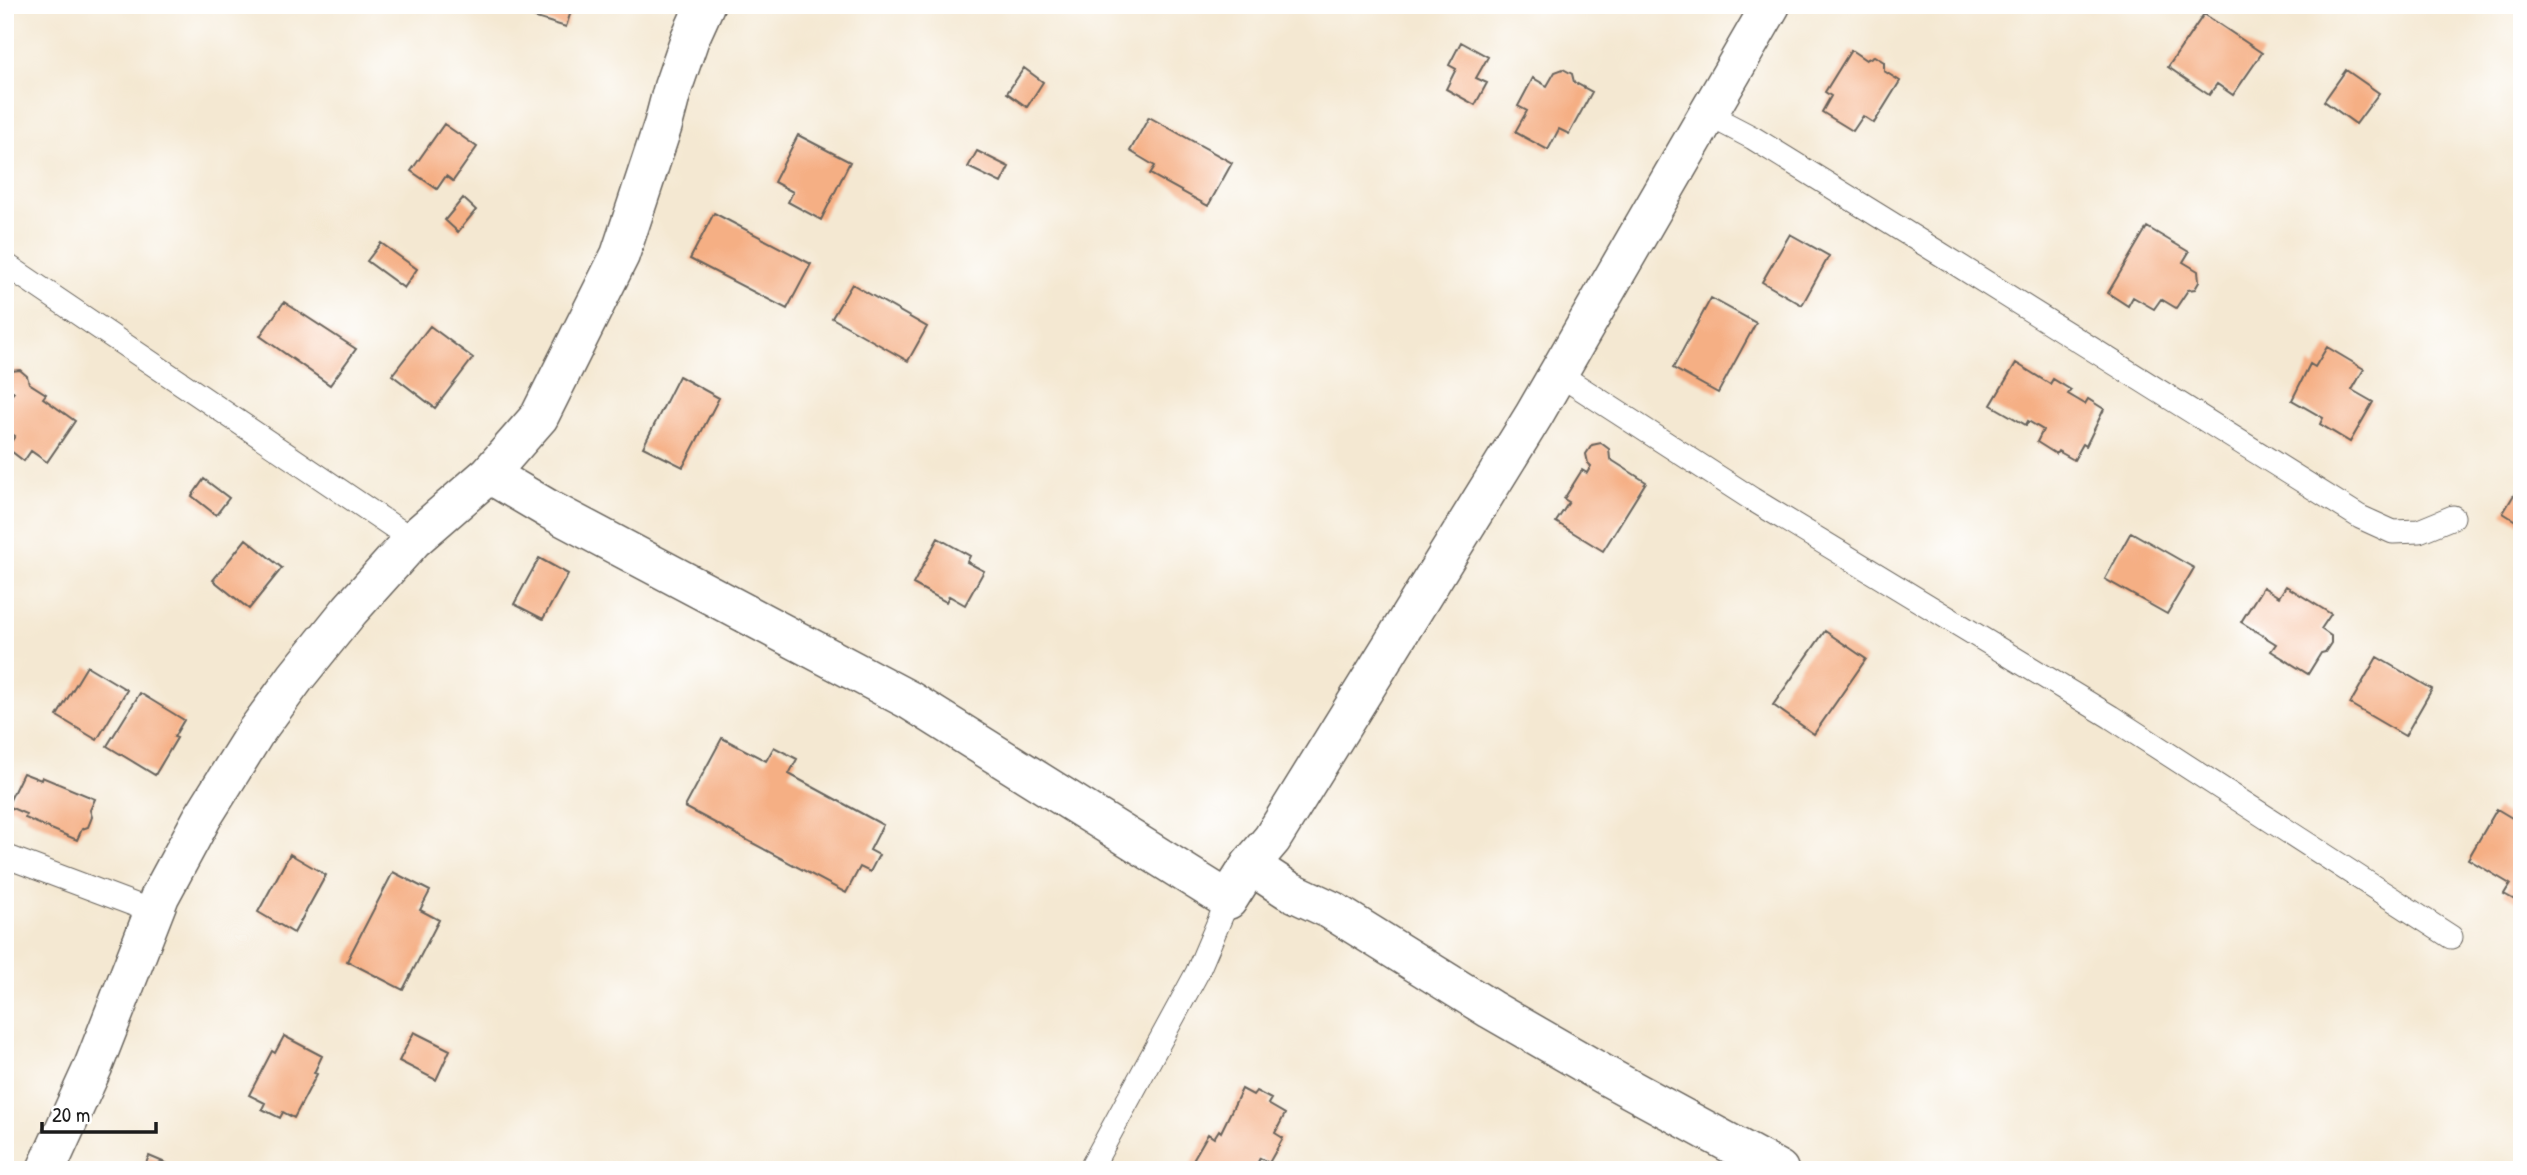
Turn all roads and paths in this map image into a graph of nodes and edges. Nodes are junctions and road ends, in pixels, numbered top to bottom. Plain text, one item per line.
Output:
1 (705, 5) edge
2 (1771, 5) edge
3 (1707, 114) junction
4 (5, 264) edge
5 (1557, 373) junction
6 (489, 474) junction
7 (2453, 517) dead end
8 (413, 540) junction
9 (5, 856) edge
10 (1250, 865) junction
11 (1228, 900) junction
12 (153, 912) junction
13 (2451, 937) dead end
14 (46, 1170) edge
15 (1090, 1170) edge
16 (1779, 1170) edge

1 - 6 street
2 - 3 street
3 - 5 street
3 - 7 lane
4 - 8 lane
5 - 10 street
5 - 13 lane
6 - 8 street
6 - 11 street
8 - 12 street
9 - 12 lane
10 - 11 street
10 - 16 street
11 - 15 lane
12 - 14 street

